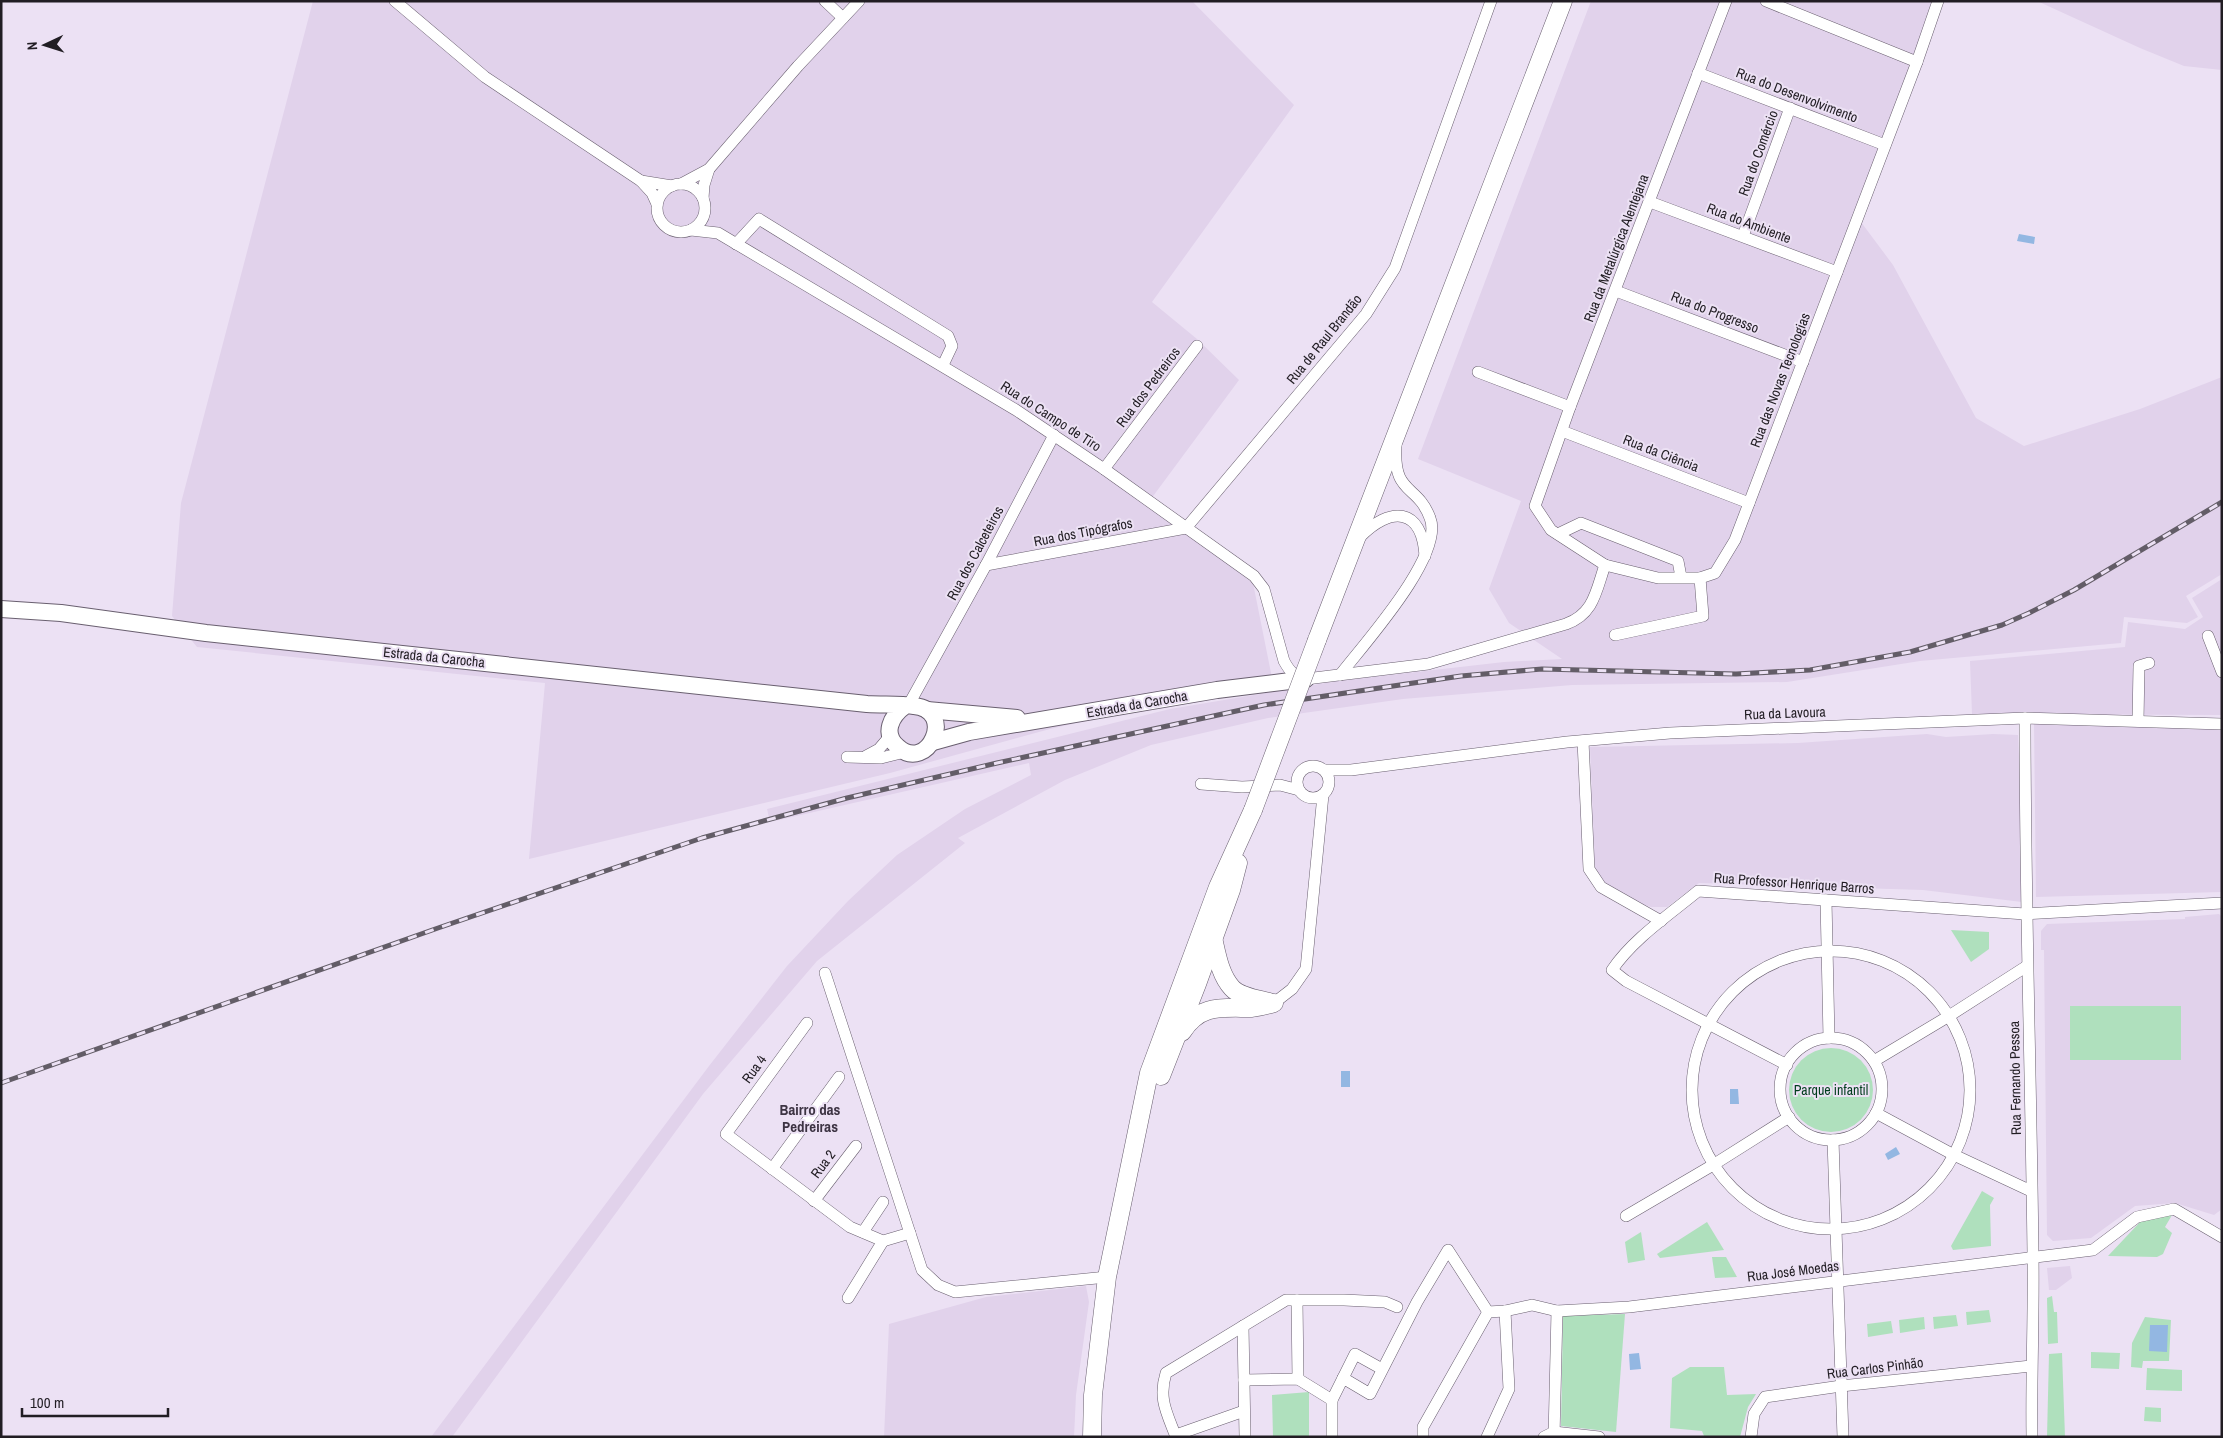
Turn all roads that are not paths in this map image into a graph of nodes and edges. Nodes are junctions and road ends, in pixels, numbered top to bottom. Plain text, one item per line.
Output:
1 (395, 1) edge
2 (825, 1) edge
3 (859, 1) edge
4 (1491, 1) edge
5 (1563, 1) edge
6 (1726, 1) edge
7 (1766, 1) edge
8 (1938, 1) edge
9 (843, 18) junction
10 (1917, 62) junction
11 (1698, 73) junction
12 (1790, 108) junction
13 (1886, 145) junction
14 (709, 169) junction
15 (641, 181) junction
16 (676, 185) junction
17 (703, 198) junction
18 (1650, 202) junction
19 (657, 204) junction
20 (705, 211) junction
21 (691, 230) junction
22 (718, 233) junction
23 (1743, 236) junction
24 (736, 244) junction
25 (1837, 272) junction
26 (1616, 291) junction
27 (1197, 346) dead end
28 (1804, 362) junction
29 (942, 365) junction
30 (1478, 372) dead end
31 (1570, 407) junction
32 (1562, 431) junction
33 (1054, 435) junction
34 (1396, 436) junction
35 (1104, 469) junction
36 (1749, 503) junction
37 (1186, 528) junction
38 (1558, 534) junction
39 (1355, 542) junction
40 (1425, 556) junction
41 (986, 565) junction
42 (1605, 566) junction
43 (1681, 576) junction
44 (1700, 578) junction
45 (1, 609) edge
46 (1615, 635) dead end
47 (2208, 636) dead end
48 (2148, 663) dead end
49 (2222, 672) edge
50 (1340, 675) junction
51 (1306, 679) junction
52 (867, 704) junction
53 (920, 710) junction
54 (972, 714) junction
55 (2024, 718) junction
56 (1042, 720) junction
57 (2138, 721) junction
58 (2222, 724) edge
59 (889, 732) junction
60 (969, 732) junction
61 (1583, 741) junction
62 (933, 742) junction
63 (905, 752) junction
64 (847, 757) dead end
65 (864, 757) junction
66 (1325, 770) junction
67 (1351, 770) junction
68 (1298, 776) junction
69 (1330, 783) junction
70 (1201, 784) dead end
71 (1280, 786) junction
72 (1299, 790) junction
73 (1323, 795) junction
74 (1310, 798) junction
75 (1319, 822) junction
76 (1826, 900) junction
77 (2222, 903) edge
78 (2025, 914) junction
79 (1661, 921) junction
80 (1205, 941) junction
81 (1828, 951) junction
82 (2027, 966) junction
83 (825, 973) dead end
84 (1189, 985) junction
85 (1233, 989) junction
86 (1274, 1003) junction
87 (1227, 1007) junction
88 (1948, 1016) junction
89 (807, 1022) dead end
90 (1708, 1024) junction
91 (1829, 1038) junction
92 (1171, 1050) junction
93 (1874, 1061) junction
94 (1787, 1065) junction
95 (840, 1077) dead end
96 (1876, 1113) junction
97 (1789, 1117) junction
98 (1833, 1140) junction
99 (856, 1146) dead end
100 (1954, 1155) junction
101 (1130, 1158) junction
102 (1713, 1165) junction
103 (772, 1169) junction
104 (2031, 1191) junction
105 (814, 1200) junction
106 (883, 1202) dead end
107 (1626, 1216) dead end
108 (1836, 1230) junction
109 (863, 1232) junction
110 (910, 1233) junction
111 (2222, 1237) edge
112 (883, 1241) junction
113 (2033, 1257) junction
114 (1107, 1277) junction
115 (1838, 1280) junction
116 (848, 1298) dead end
117 (1297, 1300) junction
118 (1417, 1302) junction
119 (1397, 1307) junction
120 (1505, 1311) junction
121 (1557, 1311) junction
122 (1488, 1312) junction
123 (1406, 1325) junction
124 (1243, 1326) junction
125 (2031, 1366) junction
126 (1382, 1369) junction
127 (1343, 1378) junction
128 (1298, 1379) junction
129 (1244, 1380) junction
130 (1841, 1386) junction
131 (1332, 1400) junction
132 (1244, 1411) junction
133 (1551, 1435) edge
134 (1176, 1436) edge
135 (1092, 1437) edge
136 (1244, 1437) edge
137 (1332, 1437) edge
138 (1423, 1437) edge
139 (1487, 1437) edge
140 (1599, 1437) edge
141 (1751, 1437) edge
142 (1843, 1437) edge
143 (2032, 1437) edge

1 - 15 street
2 - 9 street
3 - 9 street
4 - 37 street, Rua de Raul Brandão
5 - 34 main road
6 - 11 street, Rua da Metalúrgica Alentejana
7 - 10 street
8 - 10 street, Rua das Novas Tecnologias
9 - 14 street
10 - 13 street, Rua das Novas Tecnologias
11 - 12 street, Rua do Desenvolvimento
11 - 18 street, Rua da Metalúrgica Alentejana
12 - 13 street, Rua do Desenvolvimento
12 - 23 street, Rua do Comércio
13 - 25 street, Rua das Novas Tecnologias
14 - 16 street
14 - 17 street
15 - 16 street
15 - 19 street
16 - 17 street
16 - 19 street
17 - 20 street
18 - 23 street, Rua do Ambiente
18 - 26 street, Rua da Metalúrgica Alentejana
19 - 21 street
20 - 21 street
20 - 22 street
21 - 22 street
22 - 24 street, Rua do Campo de Tiro
23 - 25 street, Rua do Ambiente
24 - 29 street, Rua do Campo de Tiro
24 - 29 street
25 - 28 street, Rua das Novas Tecnologias
26 - 28 street, Rua do Progresso
26 - 31 street, Rua da Metalúrgica Alentejana
27 - 35 street, Rua dos Pedreiros
28 - 36 street, Rua das Novas Tecnologias
29 - 33 street, Rua do Campo de Tiro
30 - 31 street
31 - 32 street, Rua da Metalúrgica Alentejana
32 - 36 street, Rua da Ciência
32 - 38 street, Rua da Metalúrgica Alentejana
33 - 35 street, Rua do Campo de Tiro
33 - 41 street, Rua dos Calceteiros
34 - 39 main road
34 - 40 street
35 - 37 street, Rua do Campo de Tiro
36 - 44 street, Rua das Novas Tecnologias
37 - 41 street, Rua dos Tipógrafos
37 - 51 street, Rua do Campo de Tiro
38 - 42 street
38 - 43 street
39 - 40 street
39 - 80 main road, bridge
40 - 50 street
41 - 53 street, Rua dos Calceteiros
42 - 43 street
42 - 50 street
43 - 44 street
44 - 46 street
45 - 52 street, Estrada da Carocha
47 - 49 street
48 - 57 street
50 - 51 street
51 - 56 street, Estrada da Carocha
52 - 53 street, Estrada da Carocha
52 - 59 street
53 - 54 street, Estrada da Carocha
53 - 59 street
53 - 60 street
53 - 62 street
54 - 56 street, Estrada da Carocha
54 - 60 street
55 - 57 street, Rua da Lavoura
55 - 61 street, Rua da Lavoura
55 - 78 street, Rua Fernando Pessoa
56 - 60 street, Estrada da Carocha
57 - 58 street, Rua da Lavoura
59 - 63 street
59 - 65 street
60 - 62 street, Estrada da Carocha
61 - 67 street, Rua da Lavoura
61 - 79 street
62 - 63 street
63 - 65 street
64 - 65 street
66 - 67 street, Rua da Lavoura
66 - 68 street
66 - 69 street
67 - 69 street
68 - 71 street
68 - 72 street
69 - 73 street
70 - 71 street
71 - 72 street
72 - 74 street
73 - 74 street
73 - 75 street
74 - 75 street
75 - 86 street
76 - 78 street, Rua Professor Henrique Barros
76 - 79 street, Rua Professor Henrique Barros
76 - 81 street
77 - 78 street, Rua Professor Henrique Barros
78 - 82 street, Rua Fernando Pessoa
79 - 90 street, Rua Professor Henrique Barros
80 - 84 main road
80 - 85 main road
81 - 88 street
81 - 90 street
81 - 91 street
82 - 88 street
82 - 104 street, Rua Fernando Pessoa
83 - 110 street
84 - 85 main road
84 - 87 main road
84 - 92 main road
84 - 101 main road
85 - 86 main road
86 - 87 main road
87 - 92 main road
88 - 93 street
88 - 100 street
89 - 103 street, Rua 4
90 - 94 street
90 - 102 street
91 - 93 street
91 - 94 street
92 - 101 main road
93 - 96 street
94 - 97 street
95 - 103 street
96 - 98 street
96 - 100 street
97 - 98 street
97 - 102 street
98 - 108 street
99 - 105 street, Rua 2
100 - 104 street
100 - 108 street
101 - 114 main road
102 - 107 street
102 - 108 street
103 - 105 street
104 - 113 street, Rua Fernando Pessoa
105 - 109 street
106 - 109 street
108 - 115 street
109 - 112 street
110 - 112 street
110 - 114 street
111 - 113 street, Rua José Moedas
112 - 116 street
113 - 115 street, Rua José Moedas
113 - 125 street, Rua Fernando Pessoa
114 - 135 main road
115 - 121 street, Rua José Moedas
115 - 130 street
117 - 119 street
117 - 124 street
117 - 128 street
118 - 119 street
118 - 122 street
118 - 123 street
119 - 123 street
120 - 121 street, Rua José Moedas
120 - 122 street, Rua José Moedas
120 - 139 street
121 - 133 street
122 - 138 street
123 - 126 street
124 - 129 street
124 - 134 street
125 - 130 street, Rua Carlos Pinhão
125 - 143 street, Rua Fernando Pessoa
126 - 127 street
126 - 127 street
127 - 131 street
128 - 129 street
128 - 131 street
129 - 132 street
130 - 141 street, Rua Carlos Pinhão
130 - 142 street
131 - 137 street
132 - 134 street
132 - 136 street
133 - 140 street

